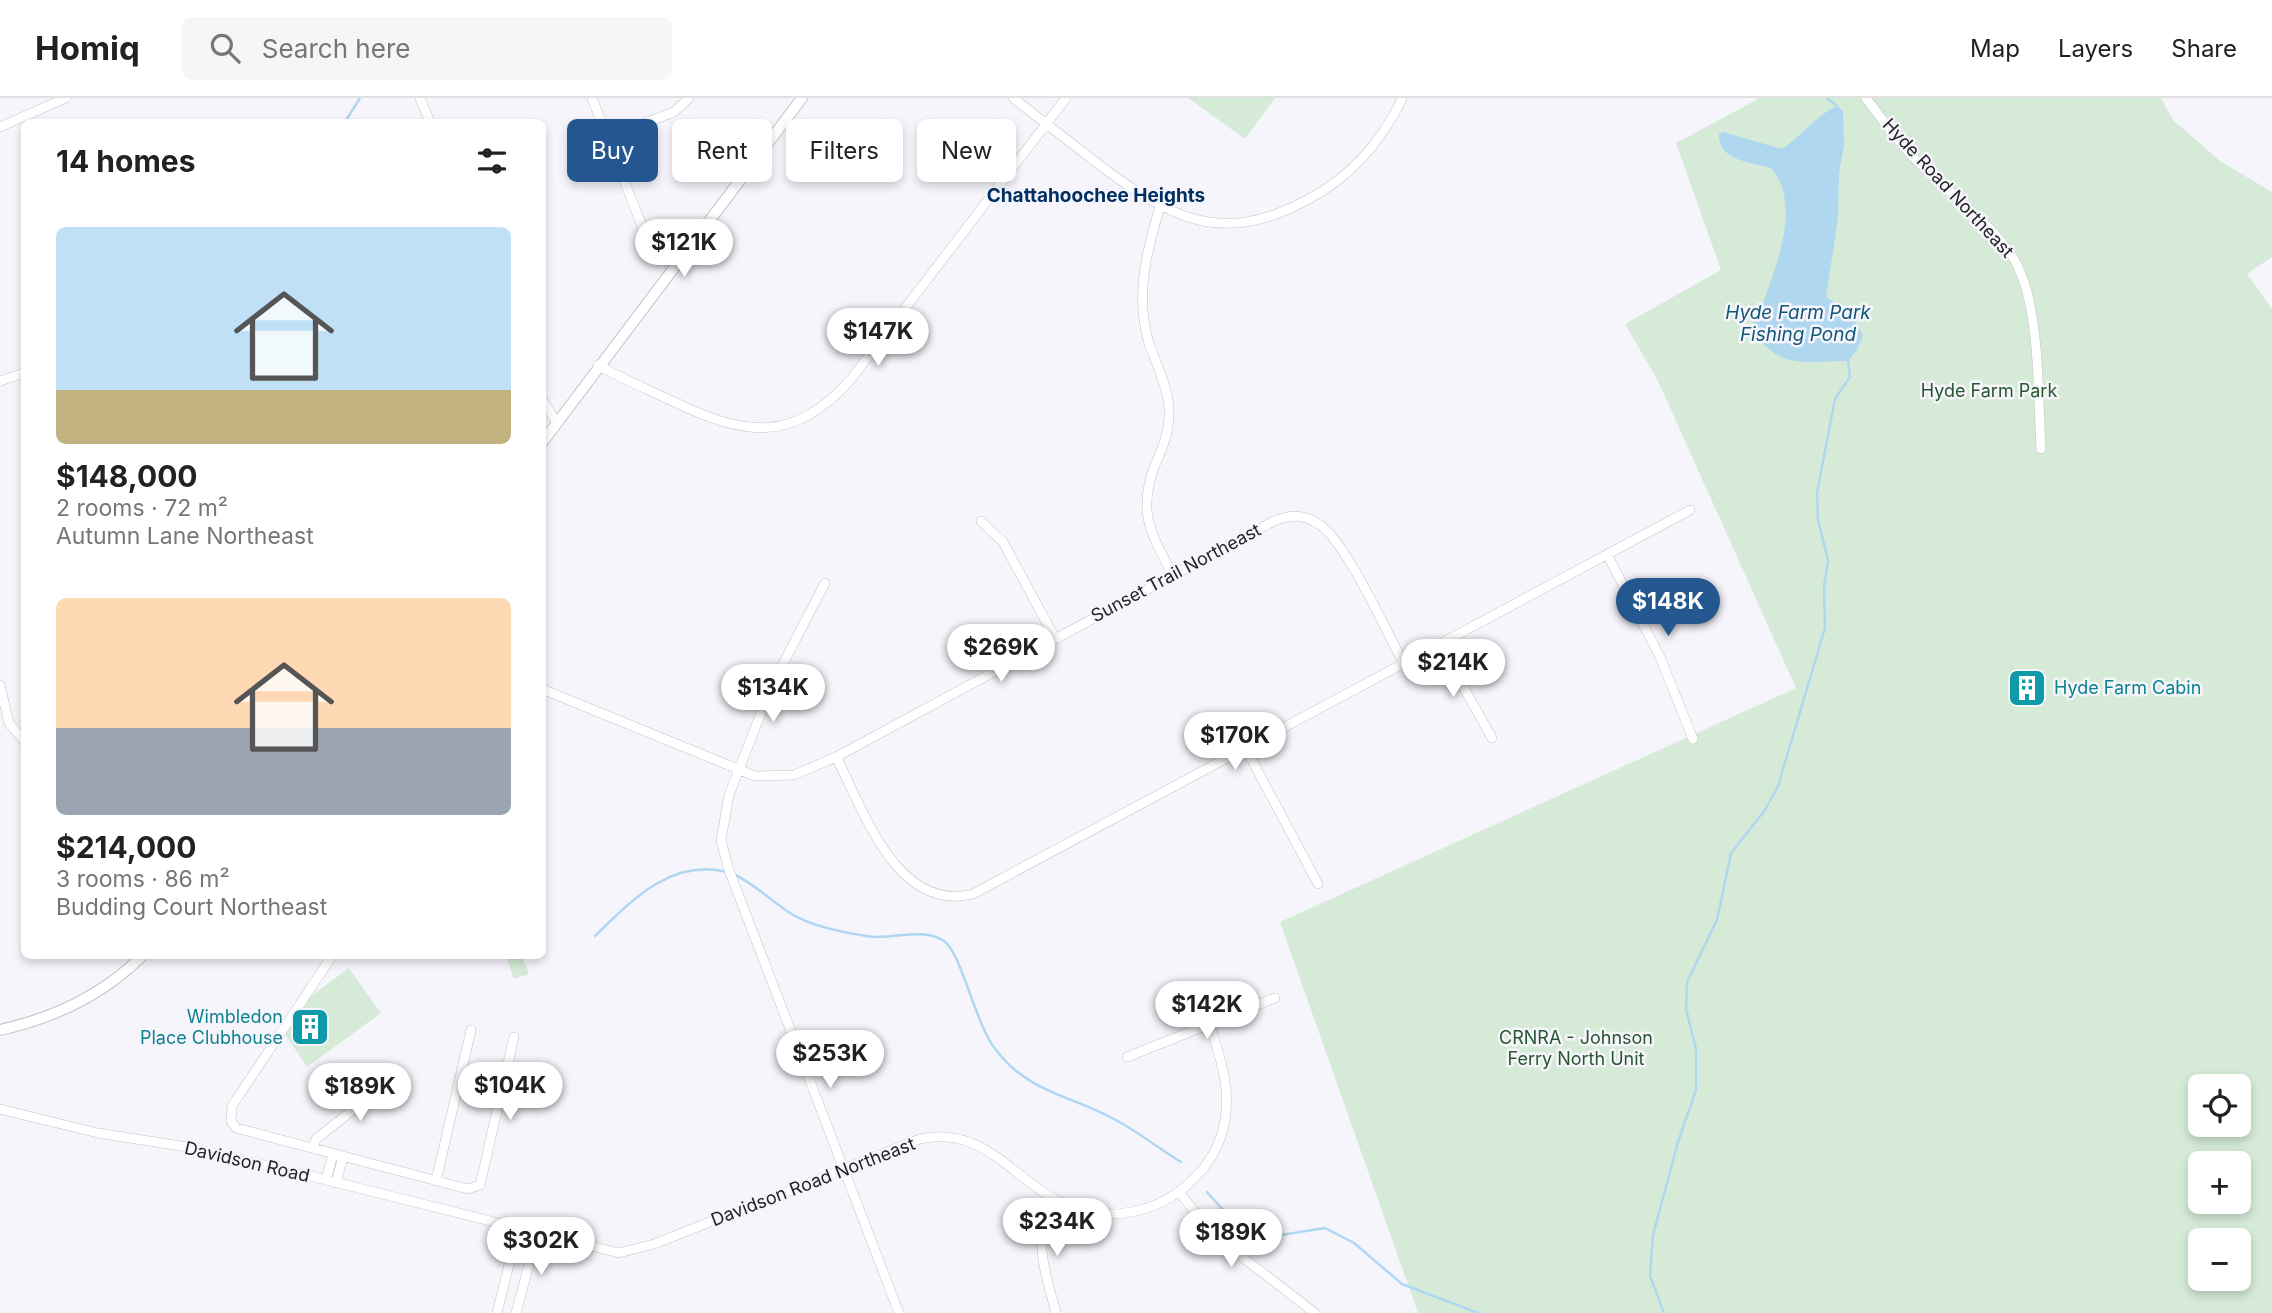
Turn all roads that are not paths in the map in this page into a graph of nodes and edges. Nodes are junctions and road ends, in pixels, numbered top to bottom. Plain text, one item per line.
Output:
1 (66, 98) edge
2 (420, 98) edge
3 (593, 98) edge
4 (689, 98) edge
5 (802, 98) edge
6 (1013, 98) edge
7 (1066, 98) edge
8 (1866, 98) edge
9 (1402, 99) edge
10 (429, 119) edge
11 (601, 119) edge
12 (655, 119) edge
13 (1047, 124) junction
14 (0, 127) edge
15 (625, 182) edge
16 (1160, 208) junction
17 (676, 264) junction
18 (598, 365) junction
19 (21, 374) edge
20 (0, 381) edge
21 (546, 405) edge
22 (557, 423) junction
23 (546, 438) edge
24 (2041, 449) dead end
25 (1690, 510) dead end
26 (981, 521) dead end
27 (1607, 554) junction
28 (1173, 575) junction
29 (825, 583) dead end
30 (1055, 638) junction
31 (1440, 645) junction
32 (1404, 664) junction
33 (0, 685) edge
34 (546, 691) edge
35 (21, 737) edge
36 (1492, 738) dead end
37 (1693, 739) dead end
38 (1246, 749) junction
39 (836, 757) junction
40 (738, 771) junction
41 (1318, 884) dead end
42 (139, 959) edge
43 (330, 959) edge
44 (1275, 998) dead end
45 (1209, 1025) junction
46 (0, 1030) edge
47 (471, 1030) dead end
48 (514, 1037) dead end
49 (1127, 1057) dead end
50 (371, 1075) dead end
51 (0, 1109) edge
52 (313, 1148) junction
53 (338, 1155) junction
54 (843, 1170) junction
55 (331, 1181) junction
56 (436, 1181) junction
57 (1180, 1193) junction
58 (1053, 1200) junction
59 (493, 1222) joint
60 (518, 1229) junction
61 (537, 1234) junction
62 (497, 1313) edge
63 (516, 1313) edge
64 (899, 1313) edge
65 (1056, 1313) edge
66 (1315, 1313) edge

1 - 14 street
2 - 10 street
3 - 11 street
4 - 12 street
5 - 17 street
6 - 13 street
7 - 13 street
8 - 24 street, Hyde Road Northeast
9 - 16 street
13 - 16 street
13 - 18 street
15 - 17 street
16 - 28 street
17 - 18 street
18 - 22 street
19 - 20 street
21 - 22 street
22 - 23 street
25 - 27 street
26 - 30 street
27 - 31 street
27 - 37 street
28 - 30 street, Sunset Trail Northeast
28 - 32 street, Sunset Trail Northeast
29 - 40 street
30 - 39 street, Sunset Trail Northeast
31 - 32 street
31 - 36 street
32 - 38 street
33 - 35 street
34 - 40 street, Sunset Trail Northeast
38 - 39 street
38 - 41 street
39 - 40 street, Sunset Trail Northeast
40 - 54 street
42 - 46 street
43 - 52 street
44 - 45 street
45 - 49 street
45 - 57 street, Davidson Road Northeast
47 - 56 street
48 - 56 street
50 - 52 street
51 - 55 street, Davidson Road
52 - 53 street
53 - 55 street
53 - 56 street
54 - 58 street, Davidson Road Northeast
54 - 61 street, Davidson Road Northeast
54 - 64 street
55 - 59 street, Davidson Road
57 - 58 street, Davidson Road Northeast
57 - 66 street
58 - 65 street
59 - 60 street, Davidson Road Northeast
60 - 61 street, Davidson Road Northeast
60 - 62 street
61 - 63 street

